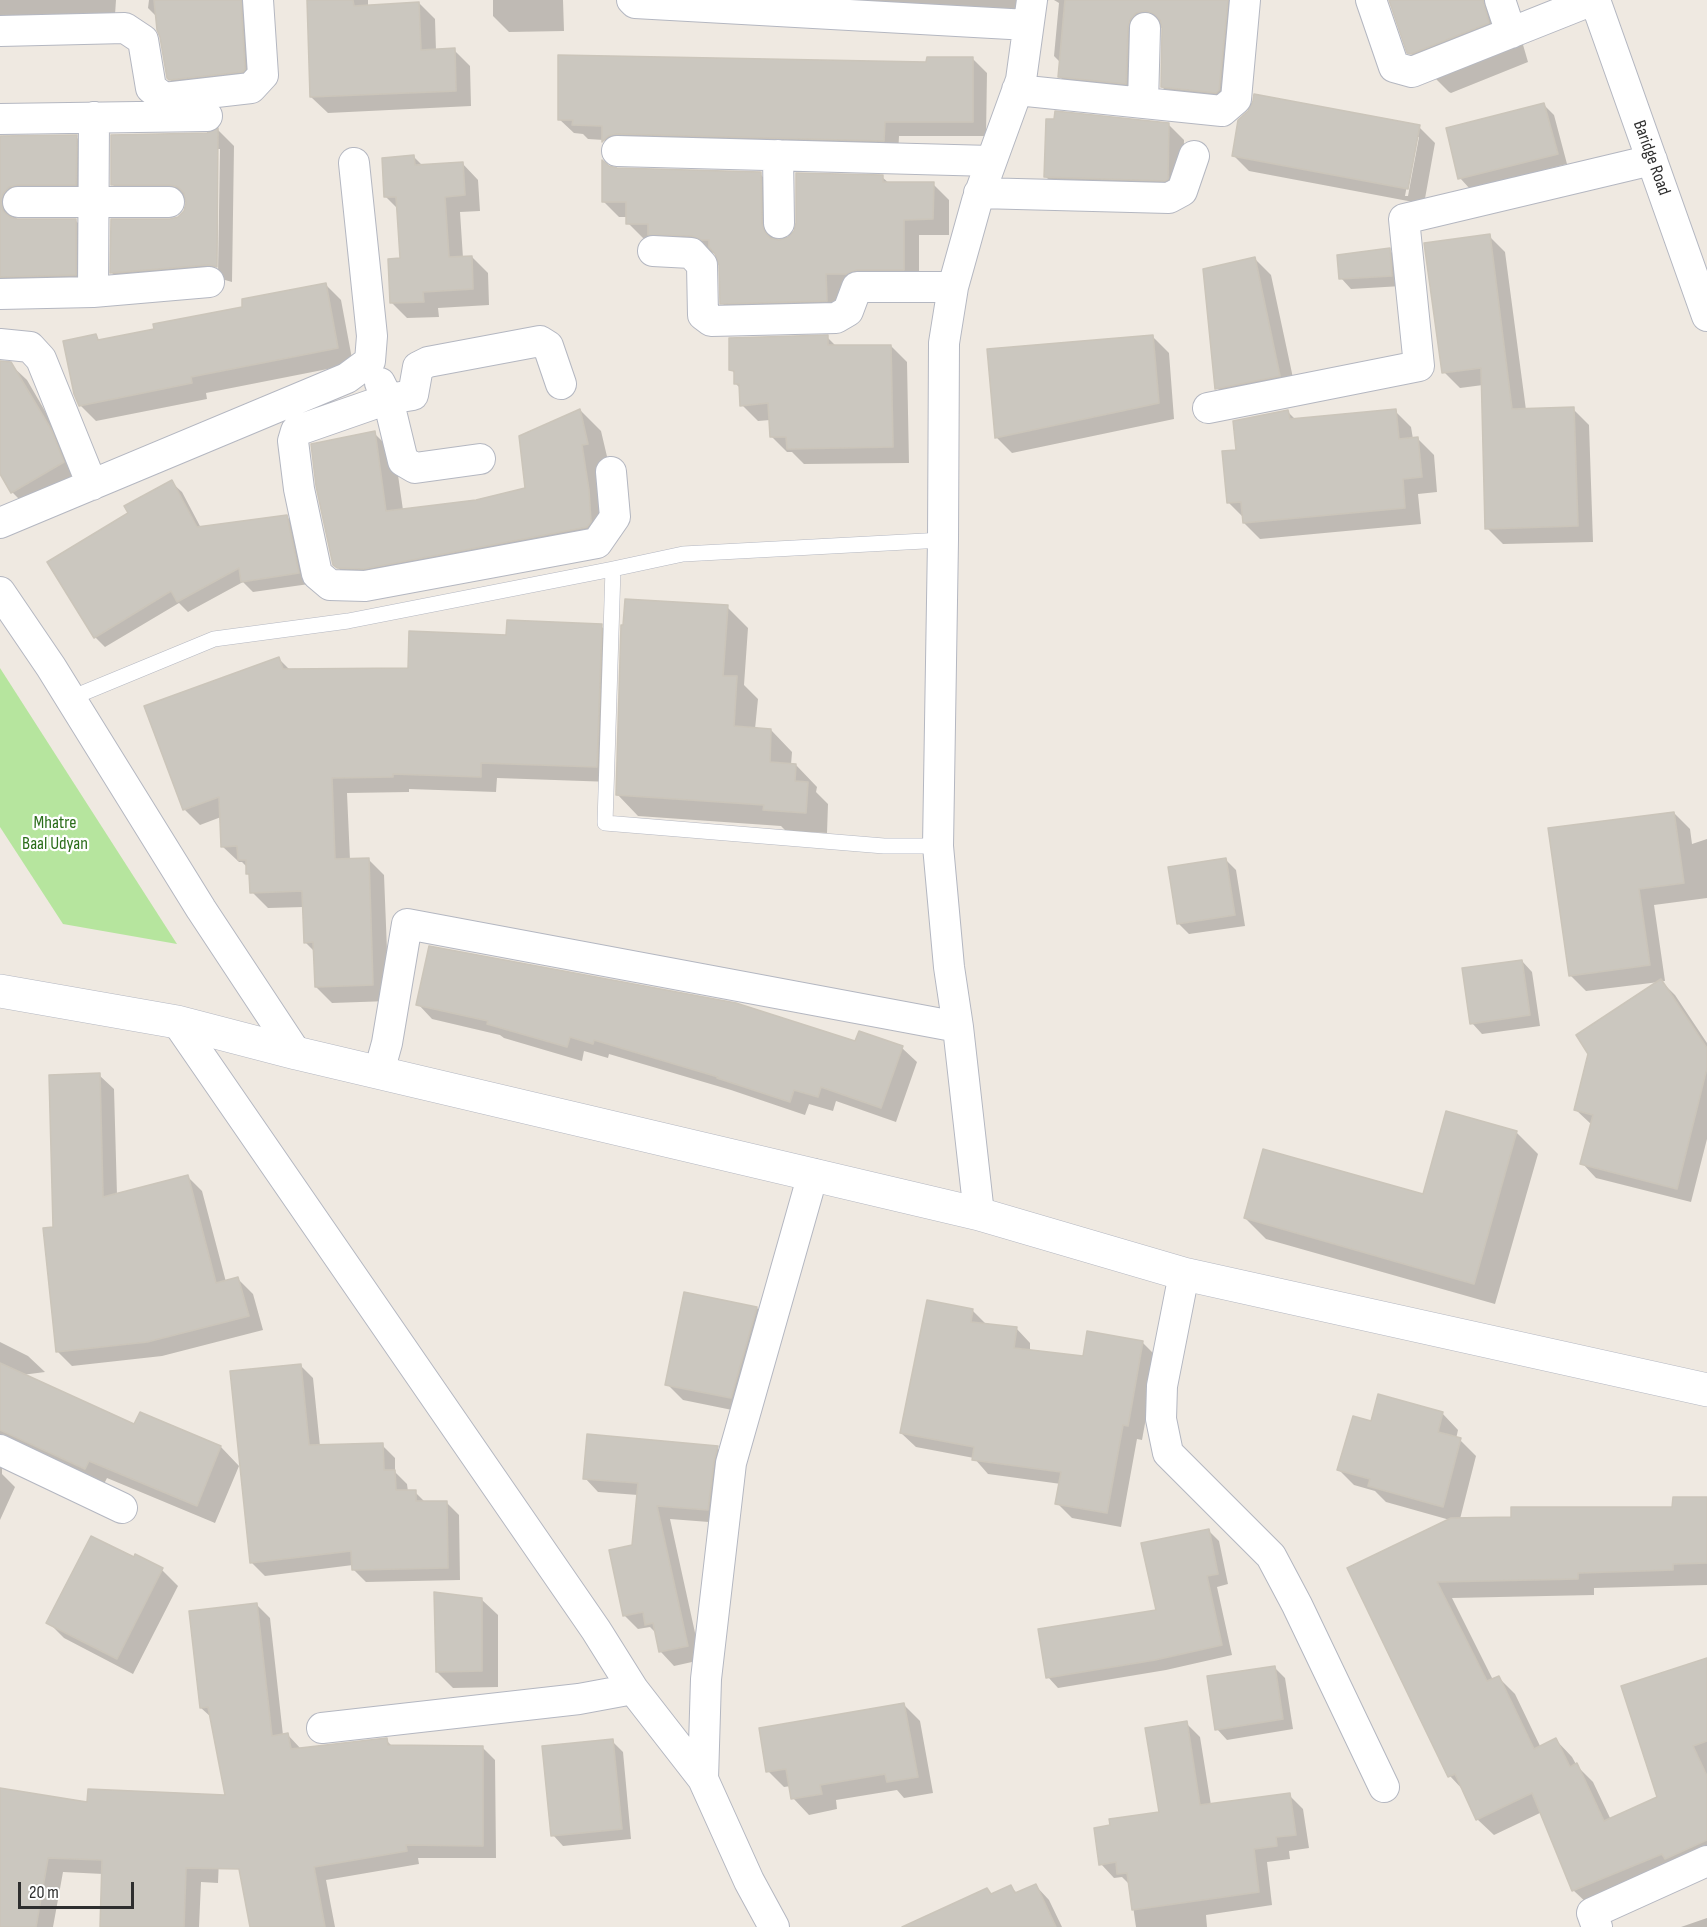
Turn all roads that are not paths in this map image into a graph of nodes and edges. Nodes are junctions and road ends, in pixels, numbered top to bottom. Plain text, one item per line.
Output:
1 (258, 0) edge
2 (632, 0) edge
3 (1245, 0) edge
4 (1371, 0) edge
5 (1500, 0) edge
6 (1594, 0) edge
7 (1030, 13) edge
8 (1146, 28) dead end
9 (0, 31) edge
10 (1511, 33) junction
11 (1017, 90) junction
12 (1143, 103) junction
13 (207, 116) dead end
14 (94, 117) junction
15 (0, 119) edge
16 (616, 151) dead end
17 (778, 155) junction
18 (1194, 156) dead end
19 (1652, 160) junction
20 (991, 161) junction
21 (354, 163) dead end
22 (979, 193) junction
23 (18, 202) dead end
24 (93, 202) junction
25 (169, 202) dead end
26 (779, 223) dead end
27 (653, 251) dead end
28 (209, 282) dead end
29 (953, 287) junction
30 (93, 292) junction
31 (0, 294) edge
32 (1707, 316) edge
33 (0, 344) edge
34 (370, 361) junction
35 (561, 384) dead end
36 (388, 399) junction
37 (1208, 408) dead end
38 (480, 459) dead end
39 (611, 472) dead end
40 (92, 485) junction
41 (0, 523) edge
42 (943, 540) junction
43 (613, 569) junction
44 (0, 591) edge
45 (71, 698) junction
46 (938, 846) junction
47 (0, 991) edge
48 (177, 1022) junction
49 (958, 1027) junction
50 (296, 1053) junction
51 (379, 1072) junction
52 (813, 1174) junction
53 (979, 1214) junction
54 (1184, 1274) junction
55 (1706, 1392) edge
56 (0, 1450) edge
57 (122, 1508) dead end
58 (633, 1689) junction
59 (322, 1728) dead end
60 (703, 1779) junction
61 (1384, 1787) dead end
62 (1707, 1861) edge
63 (774, 1927) edge
64 (1597, 1927) edge

1 - 9 street
2 - 7 street
3 - 12 street
4 - 10 street
5 - 10 street
6 - 10 street
6 - 19 street, Baridge Road
7 - 11 street
8 - 12 street
11 - 12 street
11 - 20 street
13 - 14 street
14 - 15 street
14 - 24 street
16 - 17 street
17 - 20 street
17 - 26 street
18 - 22 street
19 - 32 street, Baridge Road
19 - 37 street
20 - 22 street
21 - 34 street
22 - 29 street
23 - 24 street
24 - 25 street
24 - 30 street
27 - 29 street
28 - 30 street
29 - 42 street
30 - 31 street
33 - 40 street
34 - 36 street
34 - 40 street
35 - 36 street
36 - 38 street
36 - 39 street
40 - 41 street
42 - 43 lane
42 - 46 street
43 - 45 lane
43 - 46 lane
44 - 45 street
45 - 50 street
46 - 49 street
47 - 48 main road
48 - 50 main road
48 - 58 street
49 - 51 street
49 - 53 street
50 - 51 main road
51 - 52 main road
52 - 53 main road
52 - 60 street
53 - 54 main road
54 - 55 main road
54 - 61 street
56 - 57 street
58 - 59 street
58 - 60 street
60 - 63 street
62 - 64 street

